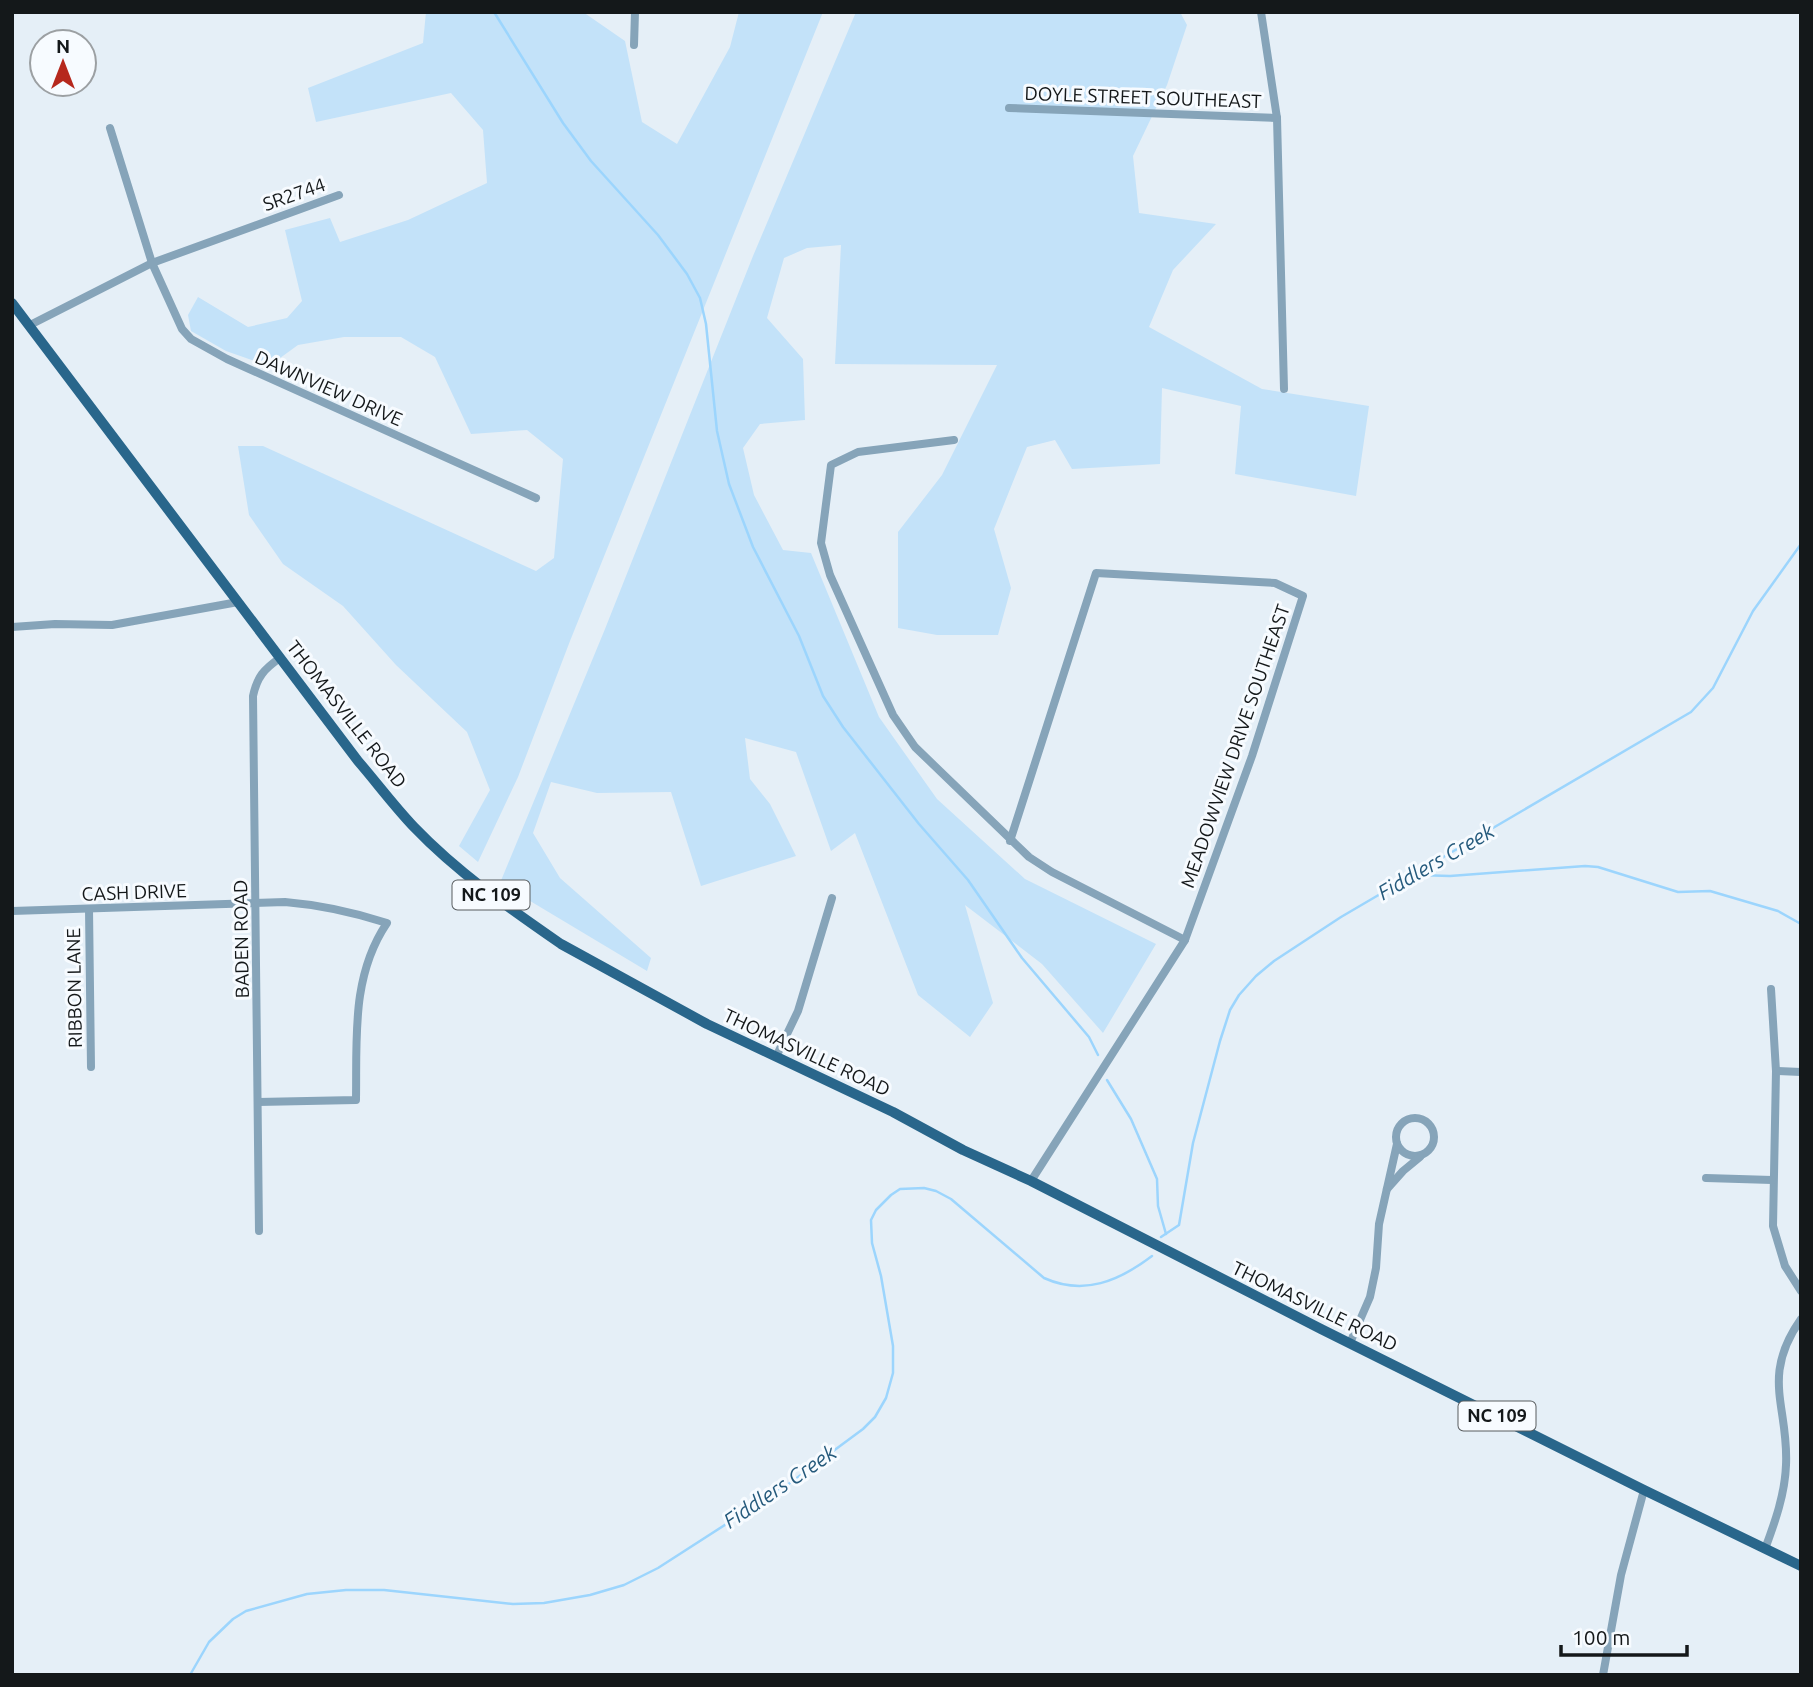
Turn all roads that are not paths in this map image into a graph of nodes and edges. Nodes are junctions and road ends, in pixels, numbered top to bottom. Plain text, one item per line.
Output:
1 (635, 12) edge
2 (1261, 12) edge
3 (634, 45) dead end
4 (1009, 108) dead end
5 (1277, 118) junction
6 (110, 128) dead end
7 (339, 195) dead end
8 (152, 263) junction
9 (12, 303) edge
10 (30, 325) junction
11 (1284, 389) dead end
12 (954, 440) dead end
13 (536, 498) dead end
14 (238, 602) junction
15 (12, 627) edge
16 (280, 658) junction
17 (1010, 841) junction
18 (832, 898) dead end
19 (256, 904) junction
20 (89, 909) junction
21 (12, 911) edge
22 (1185, 940) junction
23 (1771, 989) dead end
24 (776, 1057) junction
25 (91, 1067) dead end
26 (1776, 1071) junction
27 (1801, 1072) edge
28 (258, 1102) junction
29 (1397, 1144) junction
30 (1422, 1155) junction
31 (1706, 1178) dead end
32 (1772, 1180) junction
33 (1031, 1181) junction
34 (1387, 1189) junction
35 (260, 1231) dead end
36 (1801, 1291) edge
37 (1801, 1319) edge
38 (1350, 1343) junction
39 (1644, 1490) junction
40 (1765, 1549) junction
41 (1801, 1566) edge
42 (1603, 1675) edge

1 - 3 street
2 - 5 street
4 - 5 street, DOYLE STREET SOUTHEAST
5 - 11 street
6 - 8 street, DAWNVIEW DRIVE
7 - 8 street, SR2744
8 - 10 street, SR2744
8 - 13 street, DAWNVIEW DRIVE
9 - 10 main road, THOMASVILLE ROAD / NC 109
10 - 14 main road, THOMASVILLE ROAD / NC 109
12 - 17 street
14 - 15 street
14 - 16 main road, THOMASVILLE ROAD / NC 109
16 - 19 street, BADEN ROAD
16 - 24 main road, THOMASVILLE ROAD / NC 109
17 - 22 street
17 - 22 street, MEADOWVIEW DRIVE SOUTHEAST
18 - 24 street
19 - 20 street, CASH DRIVE
19 - 28 street, BADEN ROAD
19 - 28 street, CASH DRIVE
20 - 21 street, CASH DRIVE
20 - 25 street, RIBBON LANE
22 - 33 street, MEADOWVIEW DRIVE SOUTHEAST
23 - 26 street
24 - 33 main road, THOMASVILLE ROAD / NC 109
26 - 27 street
26 - 32 street
28 - 35 street, BADEN ROAD
29 - 30 street
29 - 30 street
29 - 34 street
30 - 34 street
31 - 32 street
32 - 36 street
33 - 38 main road, THOMASVILLE ROAD / NC 109
34 - 38 street
37 - 40 street
38 - 39 main road, THOMASVILLE ROAD / NC 109
39 - 40 main road, THOMASVILLE ROAD / NC 109
39 - 42 street
40 - 41 main road, THOMASVILLE ROAD / NC 109

